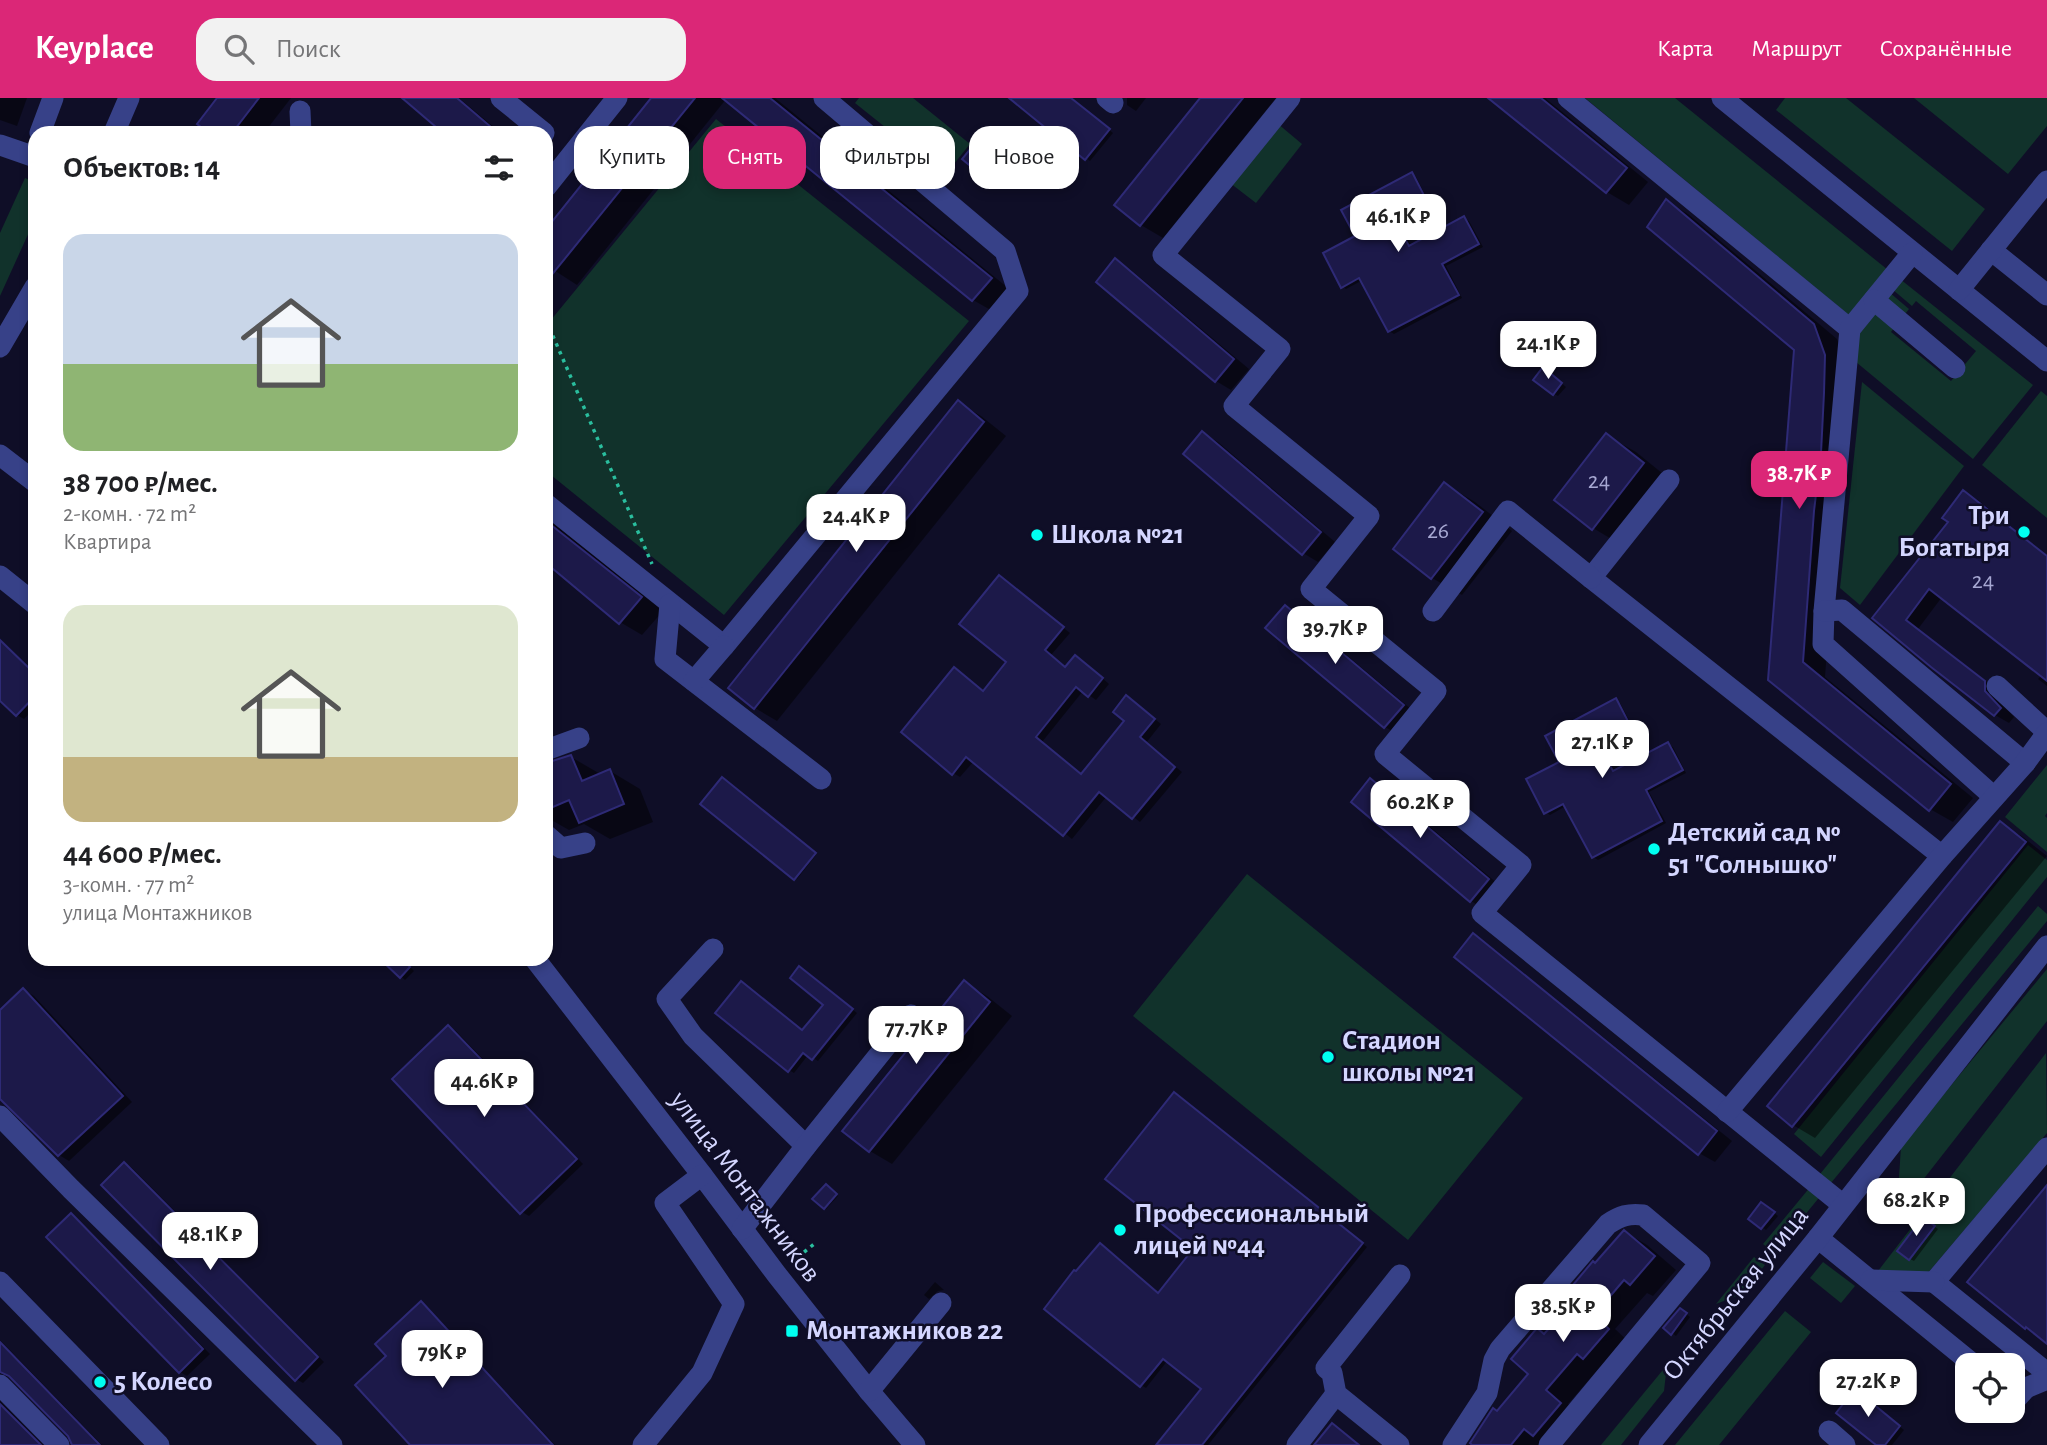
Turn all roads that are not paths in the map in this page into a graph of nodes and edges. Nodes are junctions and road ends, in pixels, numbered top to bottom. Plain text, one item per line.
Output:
1 (53, 98) edge
2 (129, 98) edge
3 (501, 98) edge
4 (617, 98) edge
5 (824, 98) edge
6 (1290, 98) edge
7 (1568, 98) edge
8 (1723, 98) edge
9 (300, 111) dead end
10 (43, 126) edge
11 (117, 126) edge
12 (301, 126) edge
13 (535, 126) edge
14 (553, 140) edge
15 (0, 145) edge
16 (28, 152) edge
17 (571, 155) junction
18 (553, 178) edge
19 (2047, 181) edge
20 (1991, 250) junction
21 (1912, 253) junction
22 (1959, 290) junction
23 (2047, 295) edge
24 (1874, 300) junction
25 (28, 305) edge
26 (1850, 329) junction
27 (0, 347) edge
28 (2047, 361) edge
29 (1955, 368) dead end
30 (0, 454) edge
31 (28, 476) edge
32 (1669, 480) dead end
33 (553, 510) edge
34 (0, 576) edge
35 (1591, 578) junction
36 (28, 598) edge
37 (670, 604) junction
38 (1433, 611) dead end
39 (1824, 611) junction
40 (724, 646) junction
41 (694, 681) junction
42 (1997, 686) dead end
43 (2047, 733) edge
44 (579, 738) dead end
45 (553, 747) edge
46 (2025, 764) junction
47 (821, 779) dead end
48 (1994, 797) junction
49 (553, 841) edge
50 (585, 843) dead end
51 (1942, 856) junction
52 (2047, 946) edge
53 (713, 949) dead end
54 (540, 966) edge
55 (911, 1015) dead end
56 (1727, 1112) junction
57 (0, 1116) edge
58 (806, 1146) junction
59 (2047, 1148) edge
60 (702, 1175) junction
61 (1843, 1205) junction
62 (742, 1229) junction
63 (1818, 1238) junction
64 (1400, 1275) dead end
65 (1871, 1280) junction
66 (0, 1282) edge
67 (1934, 1282) junction
68 (942, 1303) dead end
69 (1959, 1353) edge
70 (2047, 1373) edge
71 (2047, 1379) edge
72 (0, 1385) edge
73 (2025, 1389) edge
74 (869, 1391) junction
75 (1336, 1394) junction
76 (59, 1445) edge
77 (159, 1445) edge
78 (332, 1445) edge
79 (643, 1445) edge
80 (915, 1445) edge
81 (1297, 1445) edge
82 (1399, 1445) edge
83 (1453, 1445) edge
84 (1549, 1445) edge
85 (1649, 1445) edge

1 - 10 street
2 - 11 street
3 - 13 street
4 - 17 street
5 - 40 street
6 - 56 street
7 - 26 street
8 - 21 street
9 - 12 street
14 - 17 street
15 - 16 street
17 - 18 street
19 - 20 street
20 - 22 street
20 - 23 street
21 - 22 street
21 - 24 street
22 - 28 street
24 - 26 street
24 - 29 street
25 - 27 street
26 - 39 street
30 - 31 street
32 - 35 street
33 - 37 street
34 - 36 street
35 - 38 street
35 - 51 street
37 - 40 street
37 - 41 street
39 - 46 street
39 - 48 street
40 - 41 street
41 - 47 street
42 - 43 street
43 - 46 street
44 - 45 street
46 - 48 street
48 - 51 street
49 - 50 street
51 - 56 street
52 - 61 street, Октябрьская улица
53 - 58 street
54 - 60 street, улица Монтажников
55 - 58 street
56 - 61 street
57 - 78 street
58 - 62 street
59 - 67 street
60 - 62 street, улица Монтажников
60 - 79 street
61 - 63 street, Октябрьская улица
62 - 74 street, улица Монтажников
63 - 65 street
63 - 85 street, Октябрьская улица
64 - 75 street
65 - 67 street
65 - 69 street
66 - 77 street
67 - 70 street
68 - 74 street
71 - 73 street
72 - 76 street
74 - 80 street, улица Монтажников
75 - 81 street
75 - 82 street
83 - 84 street

